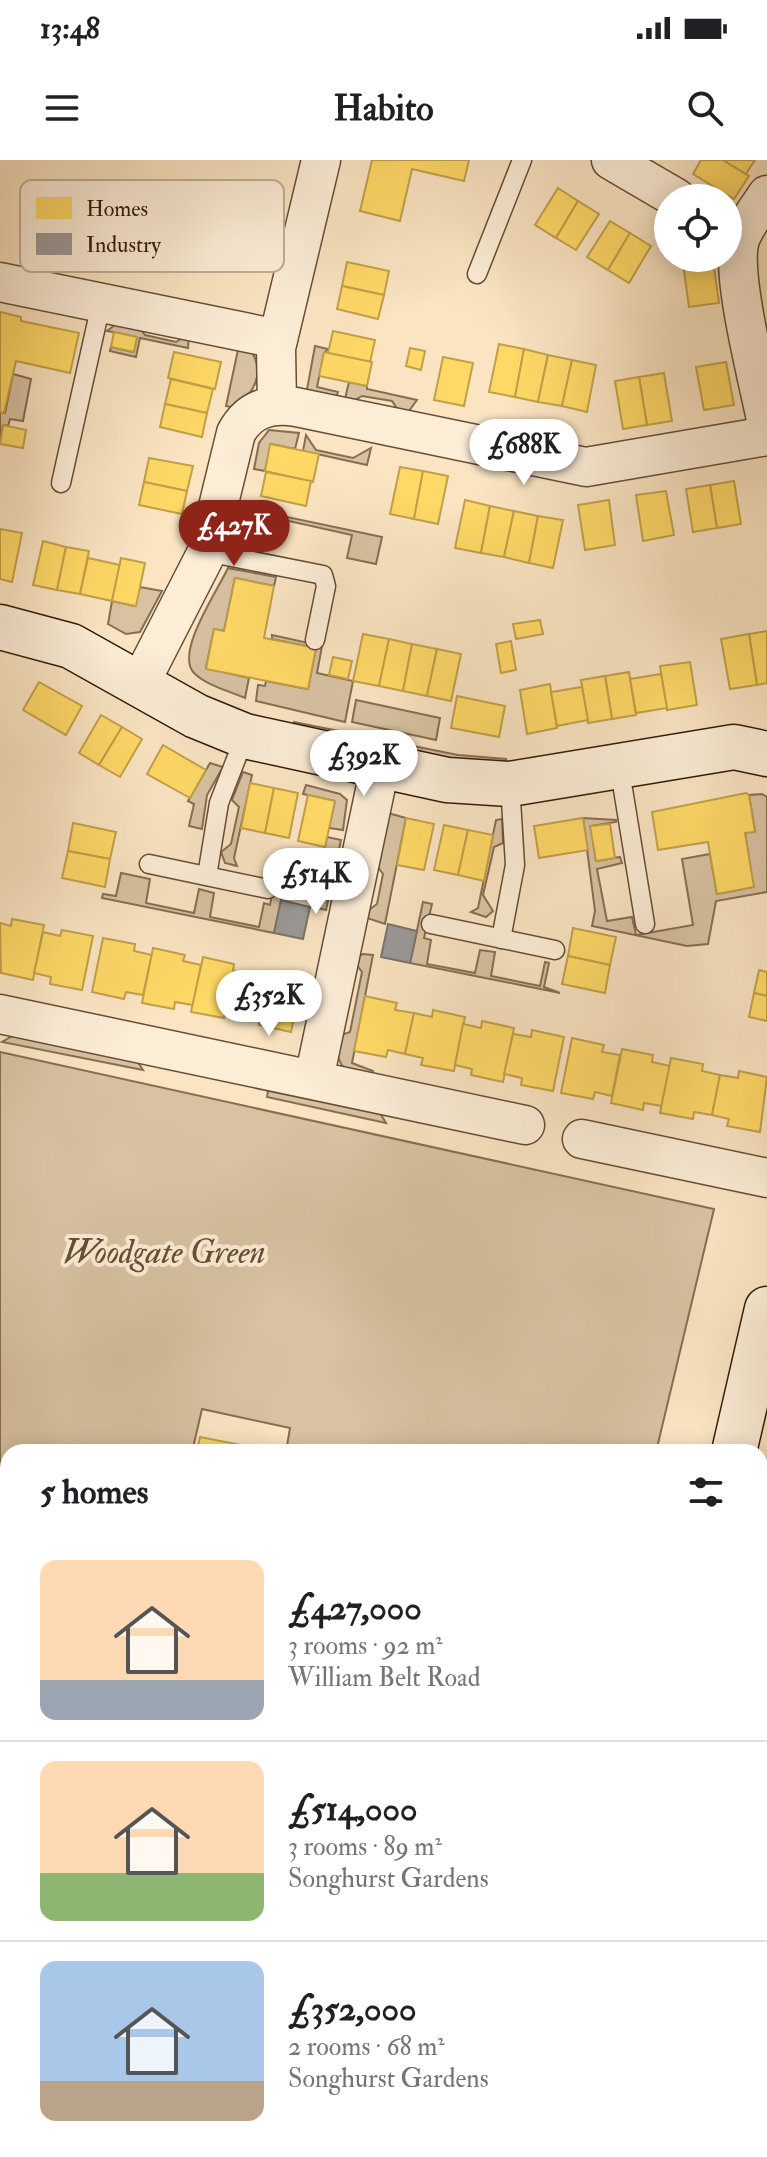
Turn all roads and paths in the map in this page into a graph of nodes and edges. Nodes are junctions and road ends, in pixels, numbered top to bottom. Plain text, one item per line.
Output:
1 (321, 160) edge
2 (522, 160) edge
3 (611, 160) edge
4 (654, 185) edge
5 (767, 195) edge
6 (742, 224) edge
7 (739, 272) edge
8 (477, 274) dead end
9 (0, 282) edge
10 (101, 304) junction
11 (278, 339) junction
12 (277, 405) junction
13 (767, 425) edge
14 (767, 436) edge
15 (61, 483) dead end
16 (207, 552) junction
17 (0, 627) edge
18 (315, 640) dead end
19 (140, 683) junction
20 (245, 736) junction
21 (767, 754) edge
22 (619, 765) junction
23 (380, 767) junction
24 (510, 784) junction
25 (149, 864) dead end
26 (207, 876) junction
27 (268, 889) dead end
28 (431, 924) dead end
29 (645, 924) dead end
30 (501, 939) junction
31 (555, 950) dead end
32 (0, 1014) edge
33 (314, 1079) junction
34 (525, 1125) dead end
35 (582, 1139) dead end
36 (767, 1178) edge
37 (767, 1309) edge
38 (736, 1444) edge

1 - 11 street
2 - 8 lane
3 - 4 street
5 - 6 street
7 - 13 street
9 - 10 street
10 - 11 street
10 - 15 lane
11 - 12 street
12 - 14 street
12 - 16 street
16 - 18 lane
16 - 19 street
17 - 19 street
19 - 20 street
20 - 23 street
20 - 26 lane
21 - 22 street
22 - 24 street
22 - 29 lane
23 - 24 street
23 - 33 street
24 - 30 lane
25 - 26 lane
26 - 27 lane
28 - 30 lane
30 - 31 lane
32 - 33 street
33 - 34 street
35 - 36 street
37 - 38 street

